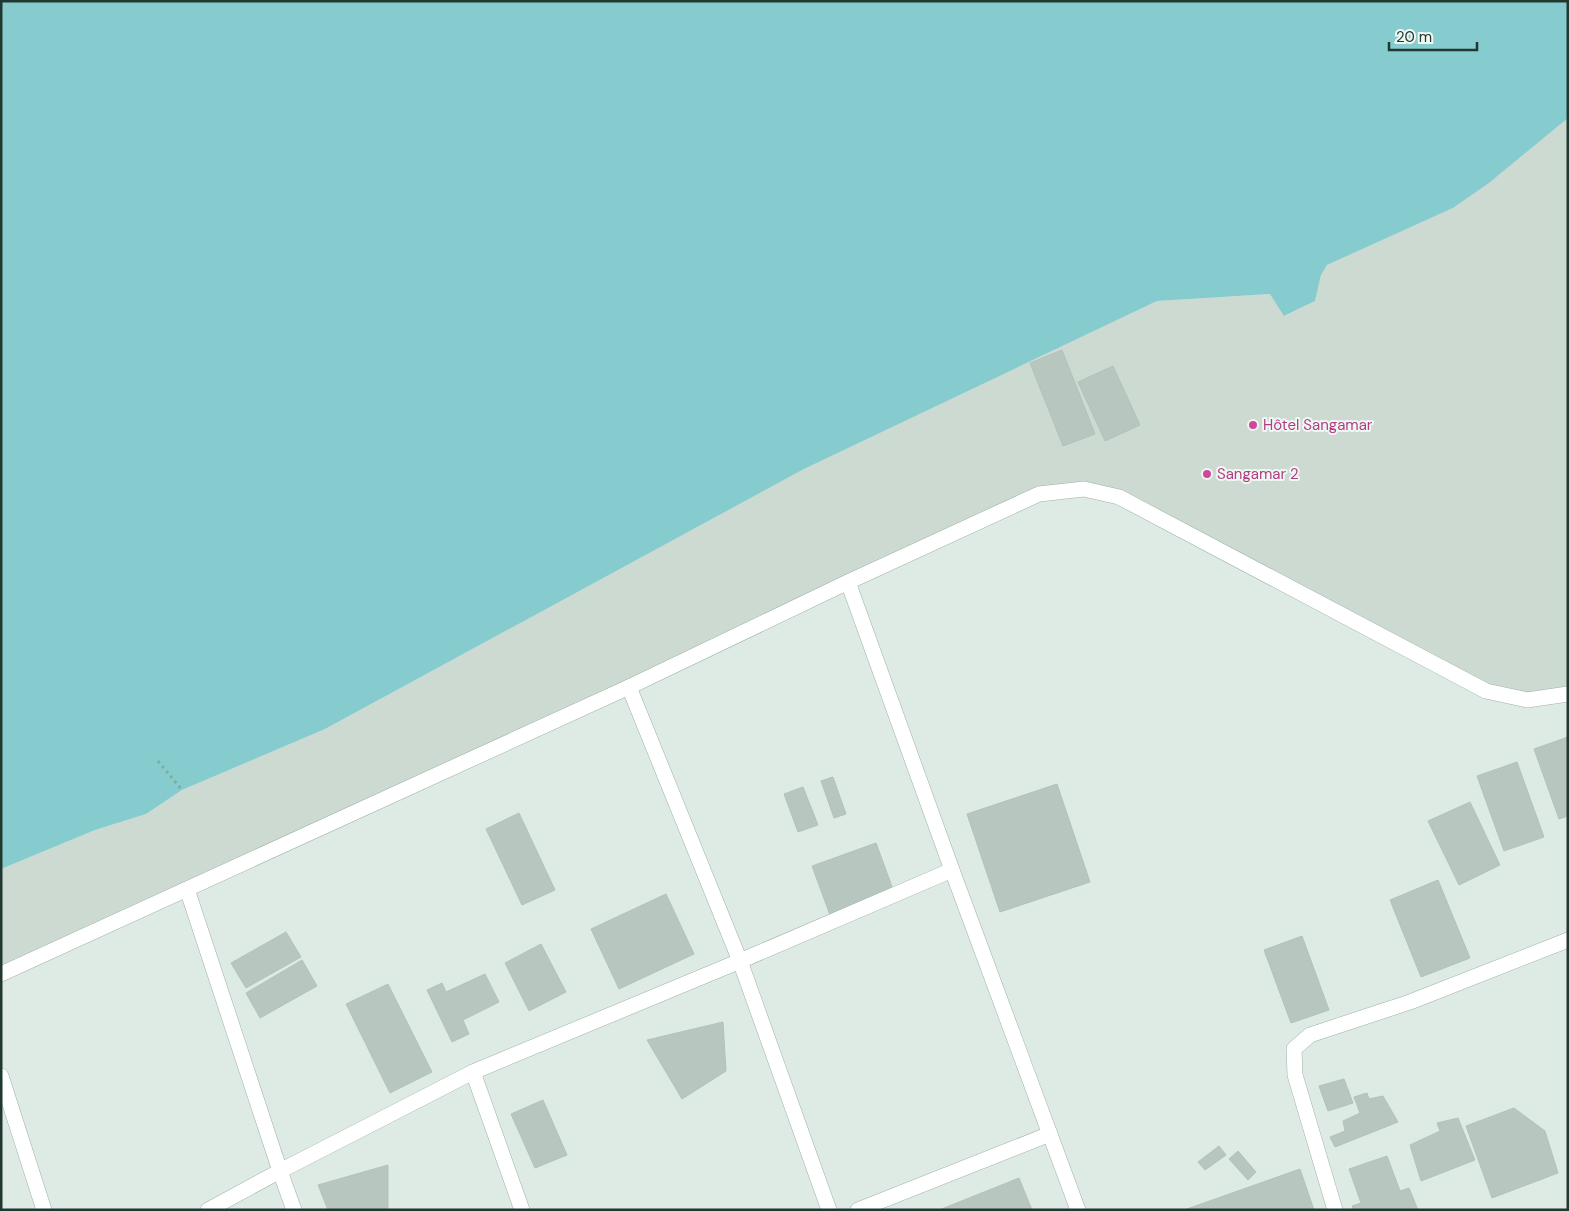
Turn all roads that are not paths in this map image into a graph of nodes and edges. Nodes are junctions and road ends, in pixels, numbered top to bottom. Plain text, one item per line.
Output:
1 (848, 582) junction
2 (629, 687) junction
3 (1568, 694) edge
4 (952, 870) junction
5 (187, 889) junction
6 (1568, 940) edge
7 (740, 962) junction
8 (1, 974) edge
9 (473, 1072) junction
10 (1, 1076) edge
11 (1050, 1134) junction
12 (280, 1171) junction
13 (44, 1210) edge
14 (208, 1210) edge
15 (294, 1210) edge
16 (522, 1210) edge
17 (829, 1210) edge
18 (858, 1210) edge
19 (1078, 1210) edge
20 (1335, 1210) edge

1 - 2 street
1 - 3 street
1 - 4 street
2 - 5 street
2 - 7 street
4 - 7 street
4 - 11 street
5 - 8 street
5 - 12 street
6 - 20 street
7 - 9 street
7 - 17 street
9 - 12 street
9 - 16 street
10 - 13 street
11 - 18 street
11 - 19 street
12 - 14 street
12 - 15 street

